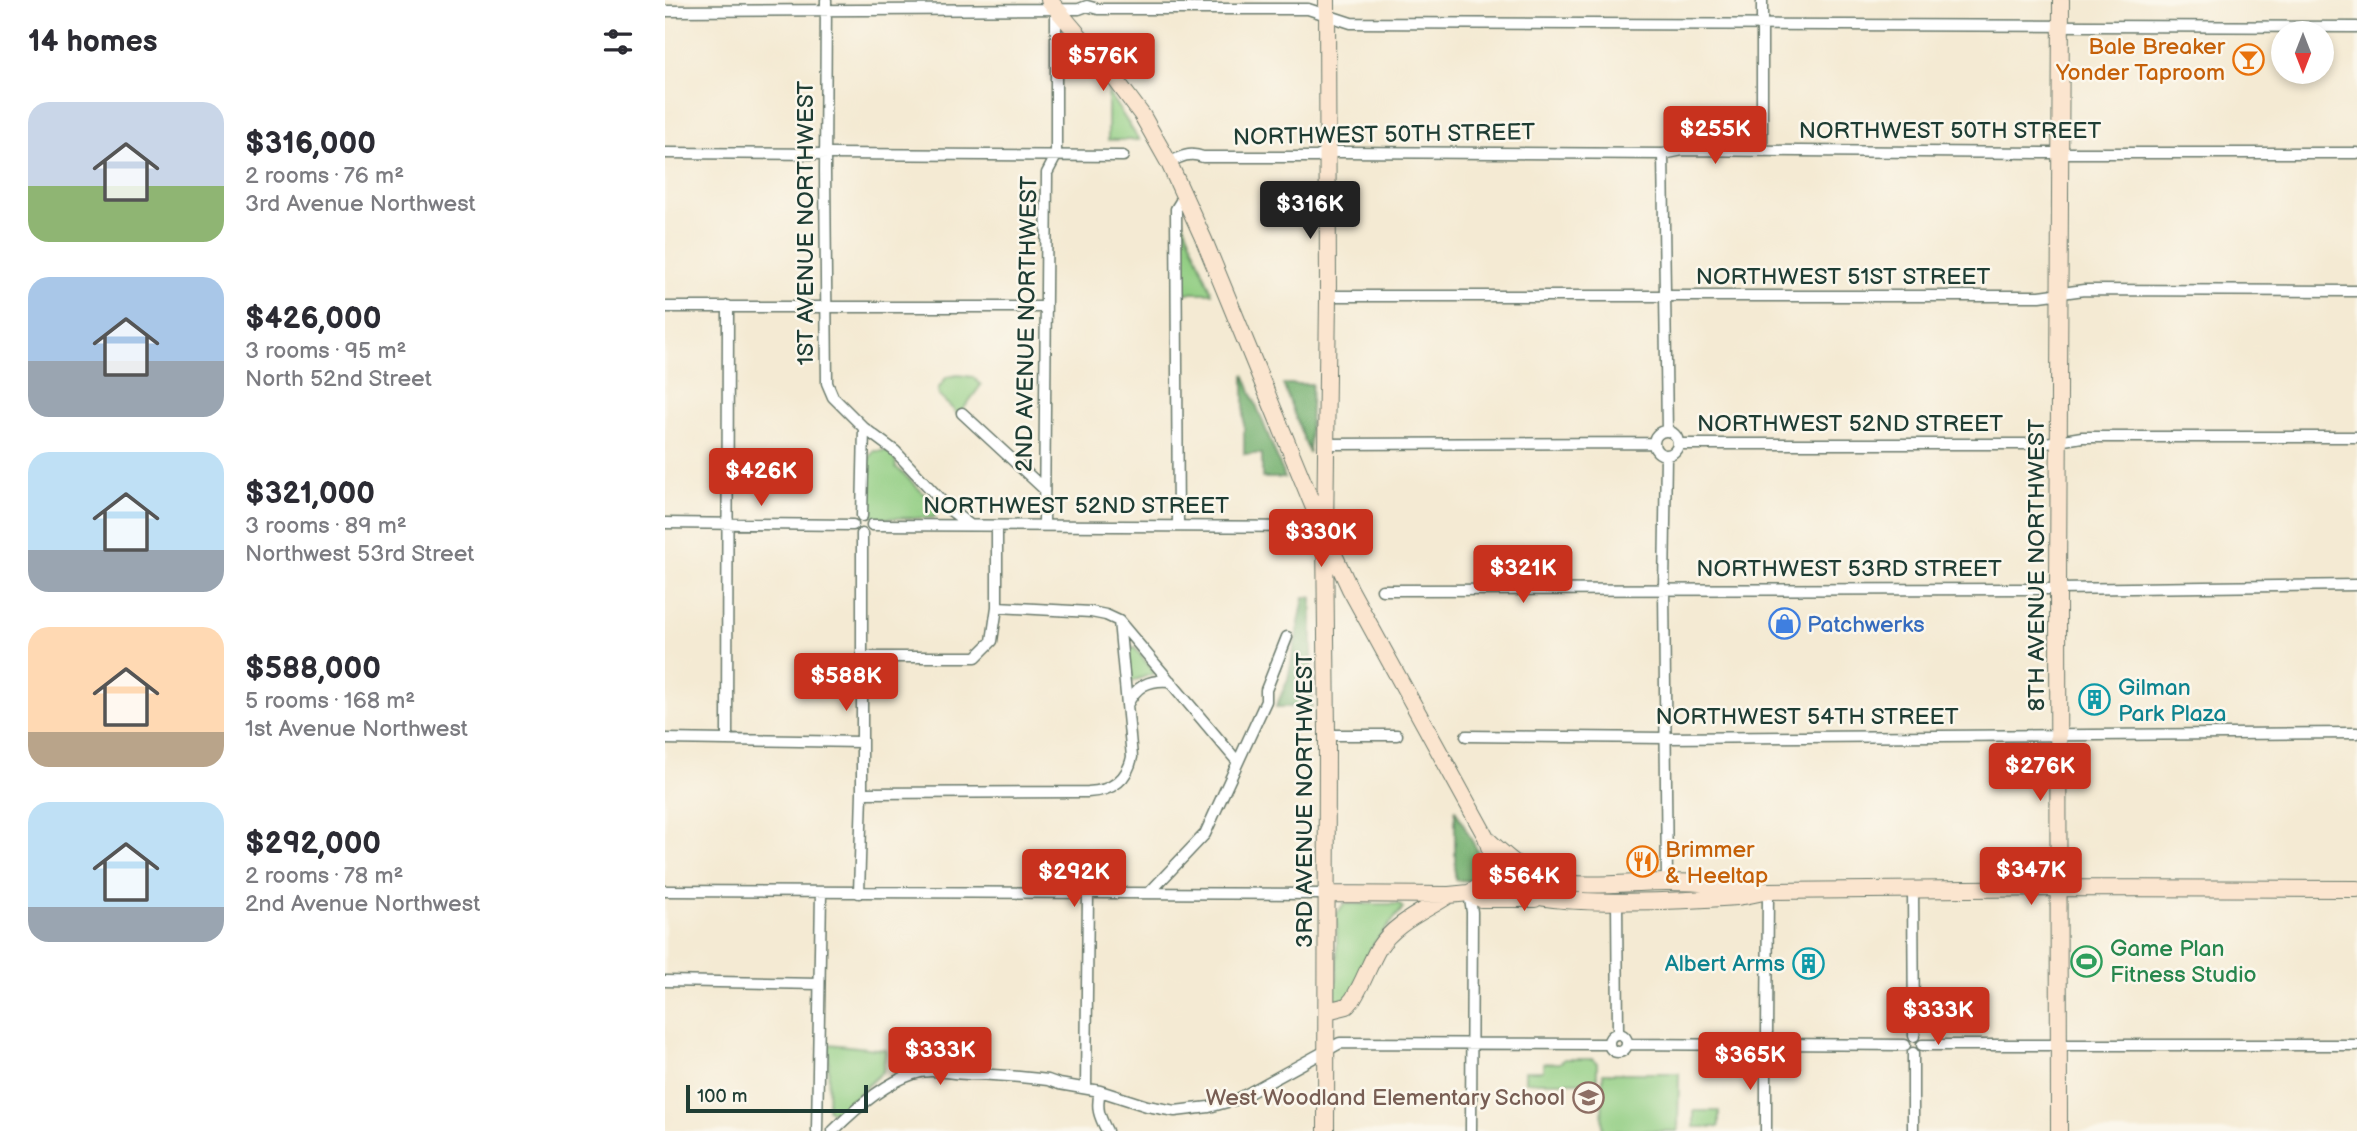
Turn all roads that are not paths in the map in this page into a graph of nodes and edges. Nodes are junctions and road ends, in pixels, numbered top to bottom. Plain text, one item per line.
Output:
1 (1762, 0) edge
2 (2061, 0) edge
3 (1054, 3) edge
4 (826, 5) edge
5 (1327, 7) edge
6 (665, 11) edge
7 (1761, 26) junction
8 (2061, 26) junction
9 (2357, 27) edge
10 (1762, 150) junction
11 (1328, 152) junction
12 (2060, 152) junction
13 (2357, 152) edge
14 (665, 153) edge
15 (1663, 154) junction
16 (825, 155) junction
17 (1056, 156) junction
18 (1123, 156) dead end
19 (1169, 163) junction
20 (1184, 196) junction
21 (2357, 291) edge
22 (2060, 294) junction
23 (1328, 296) junction
24 (1664, 297) junction
25 (728, 306) junction
26 (825, 306) junction
27 (665, 307) edge
28 (1044, 307) junction
29 (963, 413) dead end
30 (864, 428) junction
31 (1667, 431) junction
32 (2357, 437) edge
33 (2060, 441) junction
34 (1654, 443) junction
35 (1327, 444) junction
36 (1678, 444) junction
37 (1666, 455) junction
38 (1326, 469) junction
39 (1044, 489) junction
40 (1309, 495) junction
41 (862, 516) junction
42 (665, 523) edge
43 (728, 523) junction
44 (853, 525) junction
45 (872, 525) junction
46 (970, 525) junction
47 (1044, 525) junction
48 (1178, 525) junction
49 (997, 526) junction
50 (1323, 531) junction
51 (862, 534) junction
52 (2357, 585) edge
53 (1350, 589) junction
54 (1664, 589) junction
55 (2058, 589) junction
56 (1382, 590) dead end
57 (1326, 606) junction
58 (997, 607) junction
59 (1119, 621) junction
60 (1287, 637) dead end
61 (862, 657) junction
62 (1170, 681) junction
63 (1127, 705) junction
64 (2357, 733) edge
65 (1327, 734) junction
66 (1397, 735) dead end
67 (1467, 736) dead end
68 (2058, 736) junction
69 (1666, 738) junction
70 (665, 739) edge
71 (727, 740) junction
72 (861, 742) junction
73 (1237, 761) junction
74 (862, 793) junction
75 (1486, 837) junction
76 (1667, 882) junction
77 (1588, 883) junction
78 (1516, 887) junction
79 (2058, 888) junction
80 (2357, 889) edge
81 (1913, 890) junction
82 (665, 891) edge
83 (1768, 891) junction
84 (821, 893) junction
85 (859, 893) junction
86 (1088, 893) junction
87 (1149, 893) junction
88 (1469, 893) junction
89 (1327, 894) junction
90 (1449, 895) junction
91 (1558, 899) junction
92 (1617, 901) junction
93 (665, 981) edge
94 (819, 984) junction
95 (1327, 1011) junction
96 (1618, 1034) junction
97 (1471, 1044) junction
98 (1609, 1044) junction
99 (1627, 1044) junction
100 (1766, 1044) junction
101 (2059, 1045) junction
102 (2357, 1045) edge
103 (1914, 1048) junction
104 (1326, 1049) junction
105 (1086, 1088) junction
106 (1100, 1091) junction
107 (817, 1131) edge
108 (834, 1131) edge
109 (1108, 1131) edge
110 (1326, 1131) edge
111 (1471, 1131) edge
112 (1766, 1131) edge
113 (1913, 1131) edge
114 (2059, 1131) edge

1 - 7 street
2 - 8 main road, 8TH AVENUE NORTHWEST
3 - 4 street
3 - 5 street
3 - 17 street, 2ND AVENUE NORTHWEST
3 - 19 main road
4 - 6 street
4 - 16 street, 1ST AVENUE NORTHWEST
5 - 7 street
5 - 11 main road, 3RD AVENUE NORTHWEST
7 - 8 street
7 - 10 street
8 - 9 street
8 - 12 main road, 8TH AVENUE NORTHWEST
10 - 12 street, NORTHWEST 50TH STREET
10 - 15 street, NORTHWEST 50TH STREET
11 - 15 street, NORTHWEST 50TH STREET
11 - 19 street, NORTHWEST 50TH STREET
11 - 23 main road, 3RD AVENUE NORTHWEST
12 - 13 street, NORTHWEST 50TH STREET
12 - 22 main road, 8TH AVENUE NORTHWEST
14 - 16 street
15 - 24 street
16 - 17 street
16 - 26 street, 1ST AVENUE NORTHWEST
17 - 18 street
17 - 28 street, 2ND AVENUE NORTHWEST
19 - 20 main road
20 - 40 main road
20 - 48 street
21 - 22 street, NORTHWEST 51ST STREET
22 - 24 street, NORTHWEST 51ST STREET
22 - 33 main road, 8TH AVENUE NORTHWEST
23 - 24 street, NORTHWEST 51ST STREET
23 - 35 main road, 3RD AVENUE NORTHWEST
24 - 31 street
25 - 26 street
25 - 27 street
25 - 43 street
26 - 28 street
26 - 30 street, 1ST AVENUE NORTHWEST
28 - 39 street, 2ND AVENUE NORTHWEST
29 - 39 street
30 - 41 street
30 - 46 street, 1ST AVENUE NORTHWEST
31 - 34 street
31 - 36 street
32 - 33 street, NORTHWEST 52ND STREET
33 - 36 street, NORTHWEST 52ND STREET
33 - 55 main road, 8TH AVENUE NORTHWEST
34 - 35 street
34 - 37 street
35 - 38 main road, 3RD AVENUE NORTHWEST
36 - 37 street
37 - 54 street
38 - 40 main road
38 - 50 main road, 3RD AVENUE NORTHWEST
39 - 47 street, 2ND AVENUE NORTHWEST
40 - 50 main road
41 - 44 street
41 - 45 street
42 - 43 street
43 - 44 street
43 - 71 street
44 - 51 street
45 - 46 street, NORTHWEST 52ND STREET
45 - 51 street
46 - 49 street, NORTHWEST 52ND STREET
47 - 48 street, NORTHWEST 52ND STREET
47 - 49 street, NORTHWEST 52ND STREET
48 - 50 street, NORTHWEST 52ND STREET
49 - 58 street
50 - 53 main road
50 - 57 main road, 3RD AVENUE NORTHWEST
51 - 61 street
52 - 55 street, NORTHWEST 53RD STREET
53 - 57 main road
53 - 75 main road
54 - 55 street, NORTHWEST 53RD STREET
54 - 56 street, NORTHWEST 53RD STREET
54 - 69 street
55 - 68 main road, 8TH AVENUE NORTHWEST
57 - 65 main road, 3RD AVENUE NORTHWEST
58 - 59 street
58 - 61 street
59 - 62 street
59 - 63 street
60 - 73 street
61 - 72 street
62 - 63 street
62 - 73 street
63 - 74 street
64 - 68 street, NORTHWEST 54TH STREET
65 - 66 street
65 - 89 main road, 3RD AVENUE NORTHWEST
67 - 69 street, NORTHWEST 54TH STREET
68 - 69 street, NORTHWEST 54TH STREET
68 - 79 main road, 8TH AVENUE NORTHWEST
69 - 76 street
70 - 71 street
71 - 72 street
72 - 74 street
73 - 87 street
74 - 85 street
75 - 77 main road
75 - 78 main road
76 - 77 main road
76 - 83 main road
77 - 78 main road
78 - 88 main road
78 - 91 main road
79 - 80 main road
79 - 81 main road
79 - 101 main road, 8TH AVENUE NORTHWEST
81 - 83 main road
81 - 103 street
82 - 84 street
83 - 92 main road
83 - 100 street
84 - 85 street
84 - 94 street
85 - 86 street
86 - 87 street
86 - 105 street
87 - 89 street
88 - 90 main road
88 - 91 main road
88 - 97 street
89 - 90 main road
89 - 95 main road, 3RD AVENUE NORTHWEST
90 - 95 main road
91 - 92 main road
92 - 96 street
93 - 94 street
94 - 107 street
95 - 104 main road, 3RD AVENUE NORTHWEST
96 - 98 street
96 - 99 street
97 - 98 street
97 - 104 street
97 - 111 street
98 - 99 street
99 - 100 street
100 - 103 street
100 - 112 street
101 - 102 street
101 - 103 street
101 - 114 main road, 8TH AVENUE NORTHWEST
103 - 113 street
104 - 106 street
104 - 110 main road, 3RD AVENUE NORTHWEST
105 - 106 street
105 - 108 street
106 - 109 street

